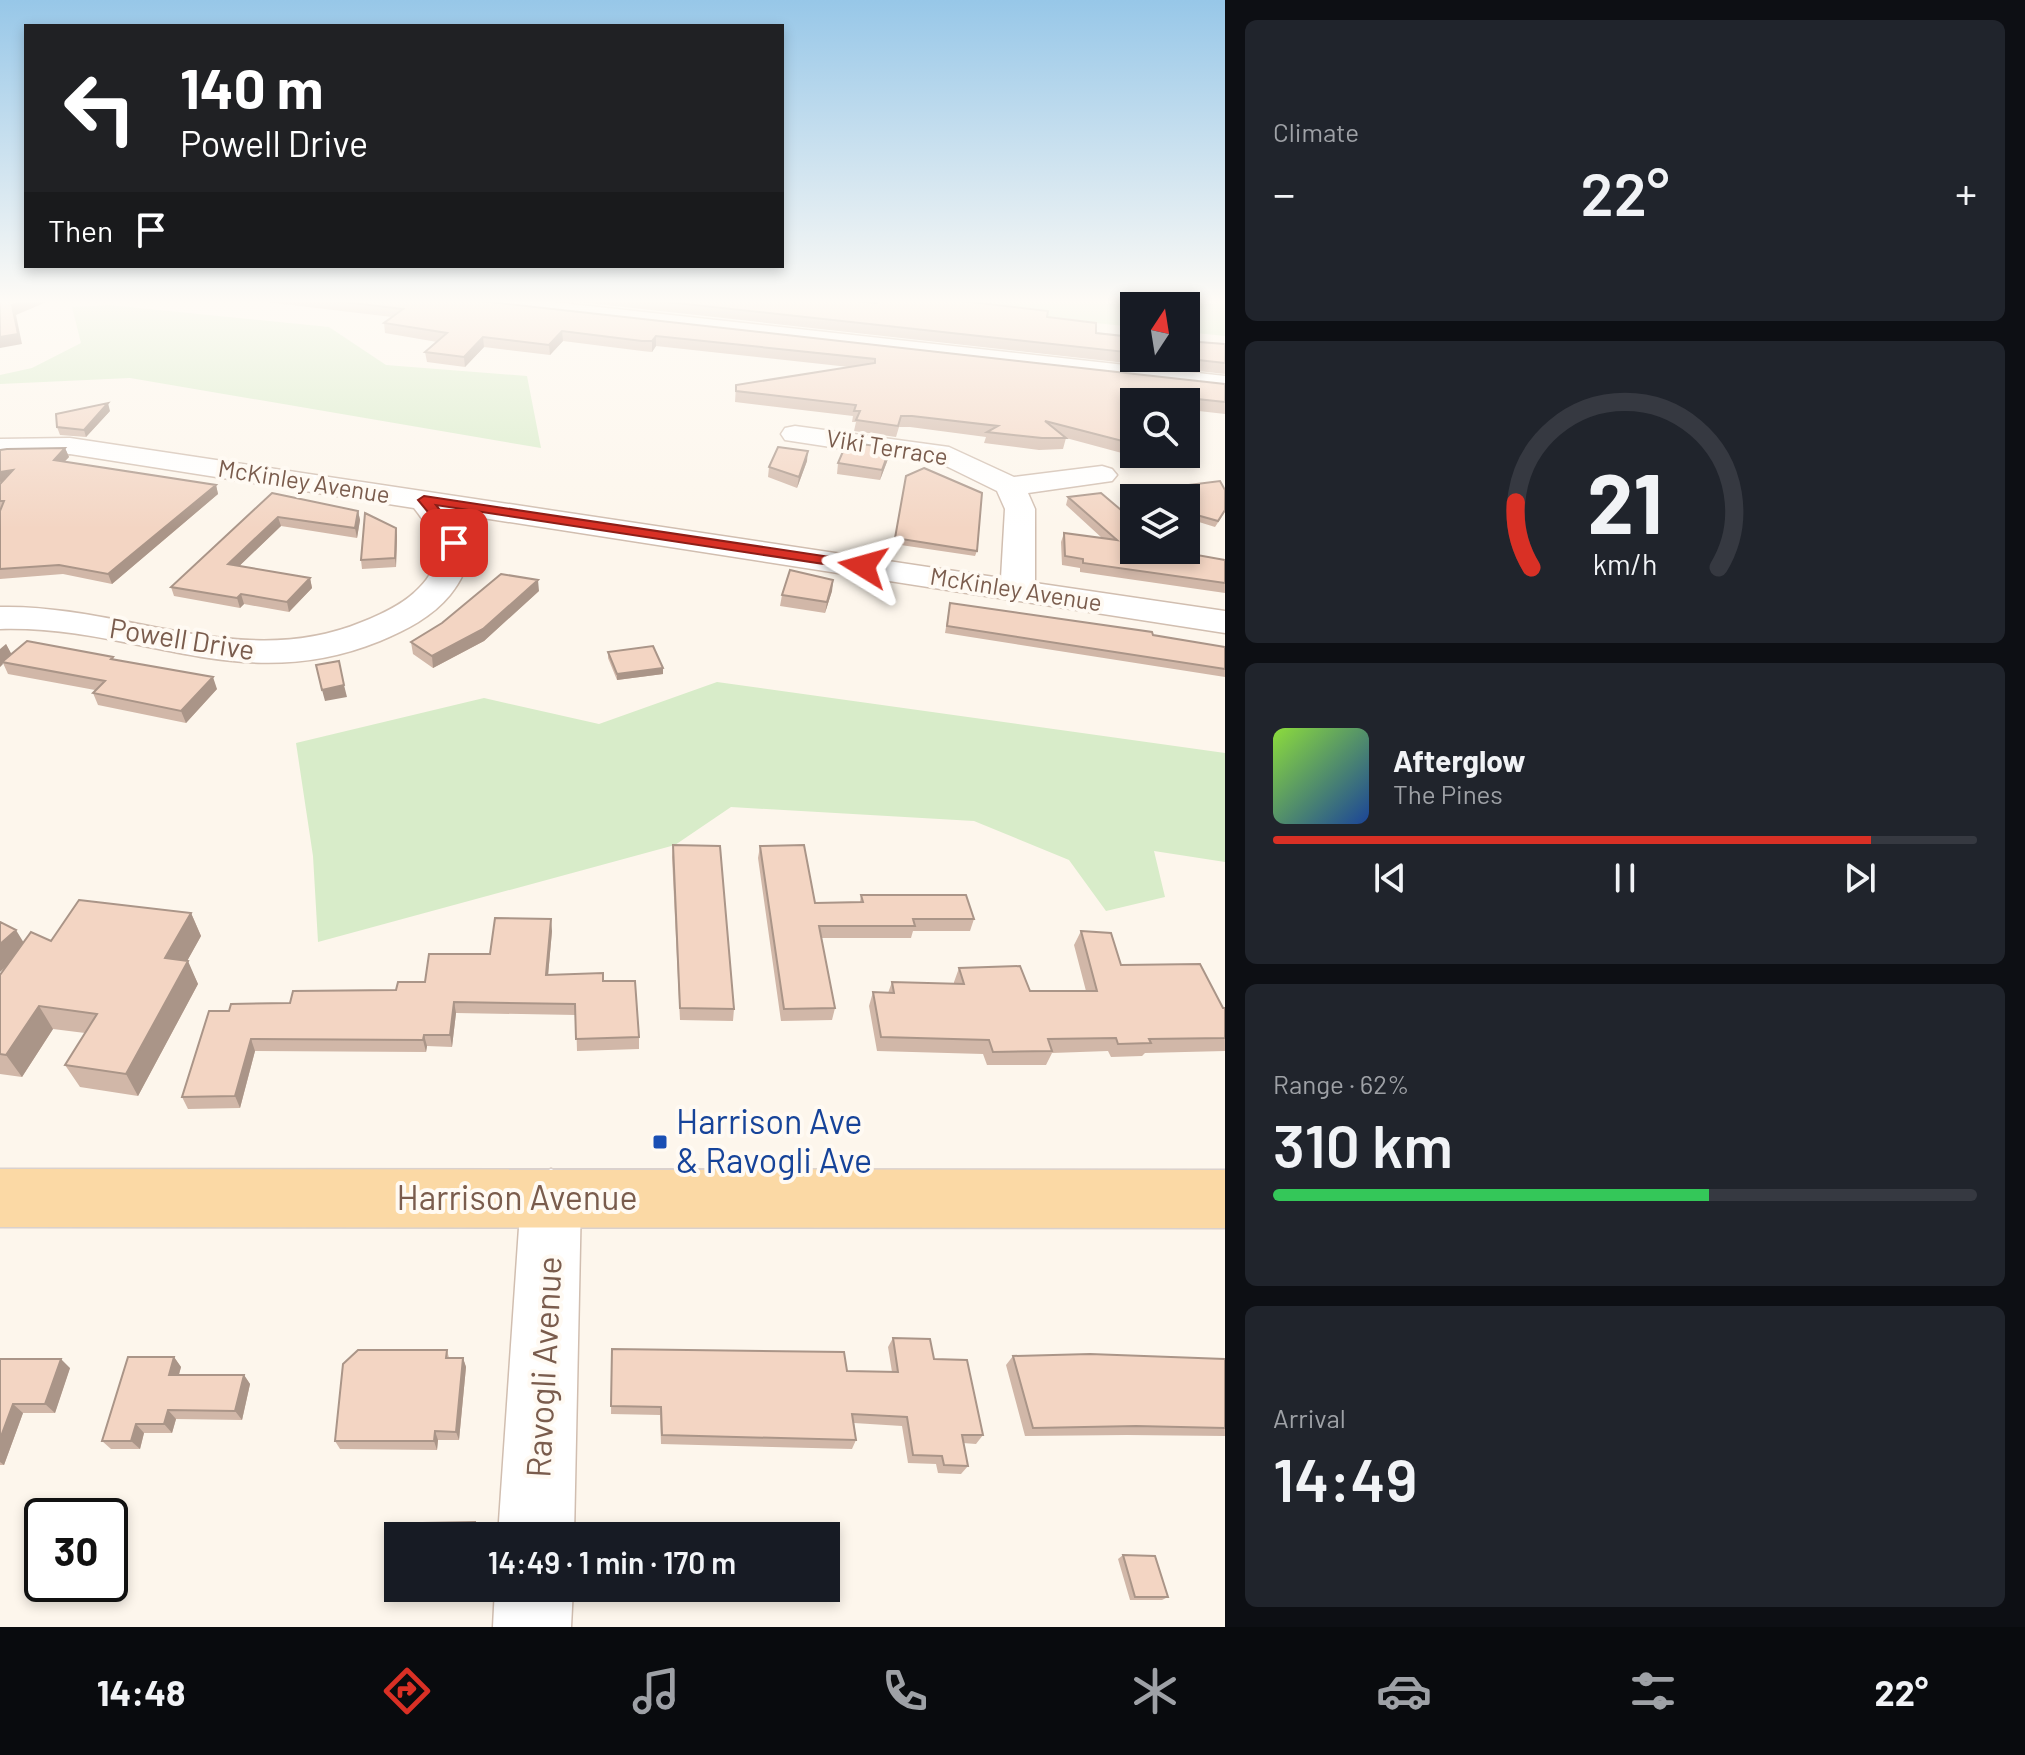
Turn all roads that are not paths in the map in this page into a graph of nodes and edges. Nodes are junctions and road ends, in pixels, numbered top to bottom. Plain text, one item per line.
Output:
1 (1162, 377) edge
2 (1225, 384) edge
3 (795, 434) dead end
4 (0, 447) edge
5 (1102, 475) dead end
6 (1010, 486) junction
7 (424, 500) junction
8 (1018, 590) junction
9 (0, 618) edge
10 (1225, 622) edge
11 (0, 1198) edge
12 (551, 1198) junction
13 (1225, 1199) edge
14 (537, 1522) edge
15 (533, 1602) edge
16 (532, 1627) edge

1 - 2 street
3 - 6 street, Viki Terrace
4 - 7 street, McKinley Avenue
5 - 6 street
6 - 8 street
7 - 8 street, McKinley Avenue
7 - 9 street, Powell Drive
8 - 10 street, McKinley Avenue
11 - 12 main road, Harrison Avenue
12 - 13 main road, Harrison Avenue
12 - 14 street, Ravogli Avenue
15 - 16 street

